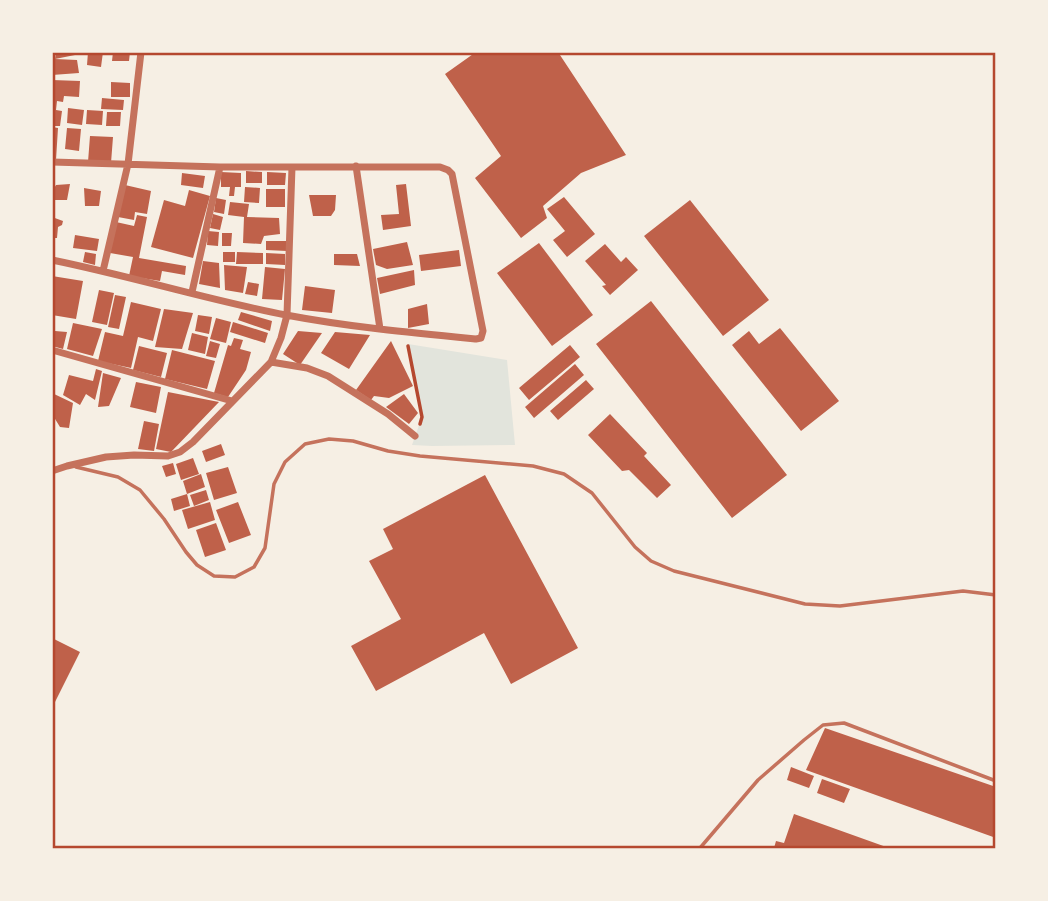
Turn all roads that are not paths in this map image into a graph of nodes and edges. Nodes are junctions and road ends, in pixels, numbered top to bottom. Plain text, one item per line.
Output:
1 (141, 52) edge
2 (52, 162) edge
3 (128, 164) junction
4 (356, 166) junction
5 (220, 167) junction
6 (292, 167) junction
7 (52, 260) edge
8 (103, 271) junction
9 (192, 292) junction
10 (287, 315) junction
11 (380, 329) junction
12 (52, 350) edge
13 (271, 362) junction
14 (232, 401) junction
15 (415, 436) road end
16 (67, 466) junction
17 (52, 471) edge
18 (996, 595) edge
19 (996, 781) edge
20 (699, 849) edge

1 - 3 street
2 - 3 street
3 - 5 street
3 - 8 street
4 - 6 street
4 - 11 street
4 - 11 street
5 - 6 street
5 - 9 street
6 - 10 street
7 - 8 street
8 - 9 street
9 - 10 street
10 - 11 street
10 - 13 street
12 - 14 street
13 - 14 street
13 - 15 street
14 - 16 street
16 - 17 street
16 - 18 lane
19 - 20 lane

